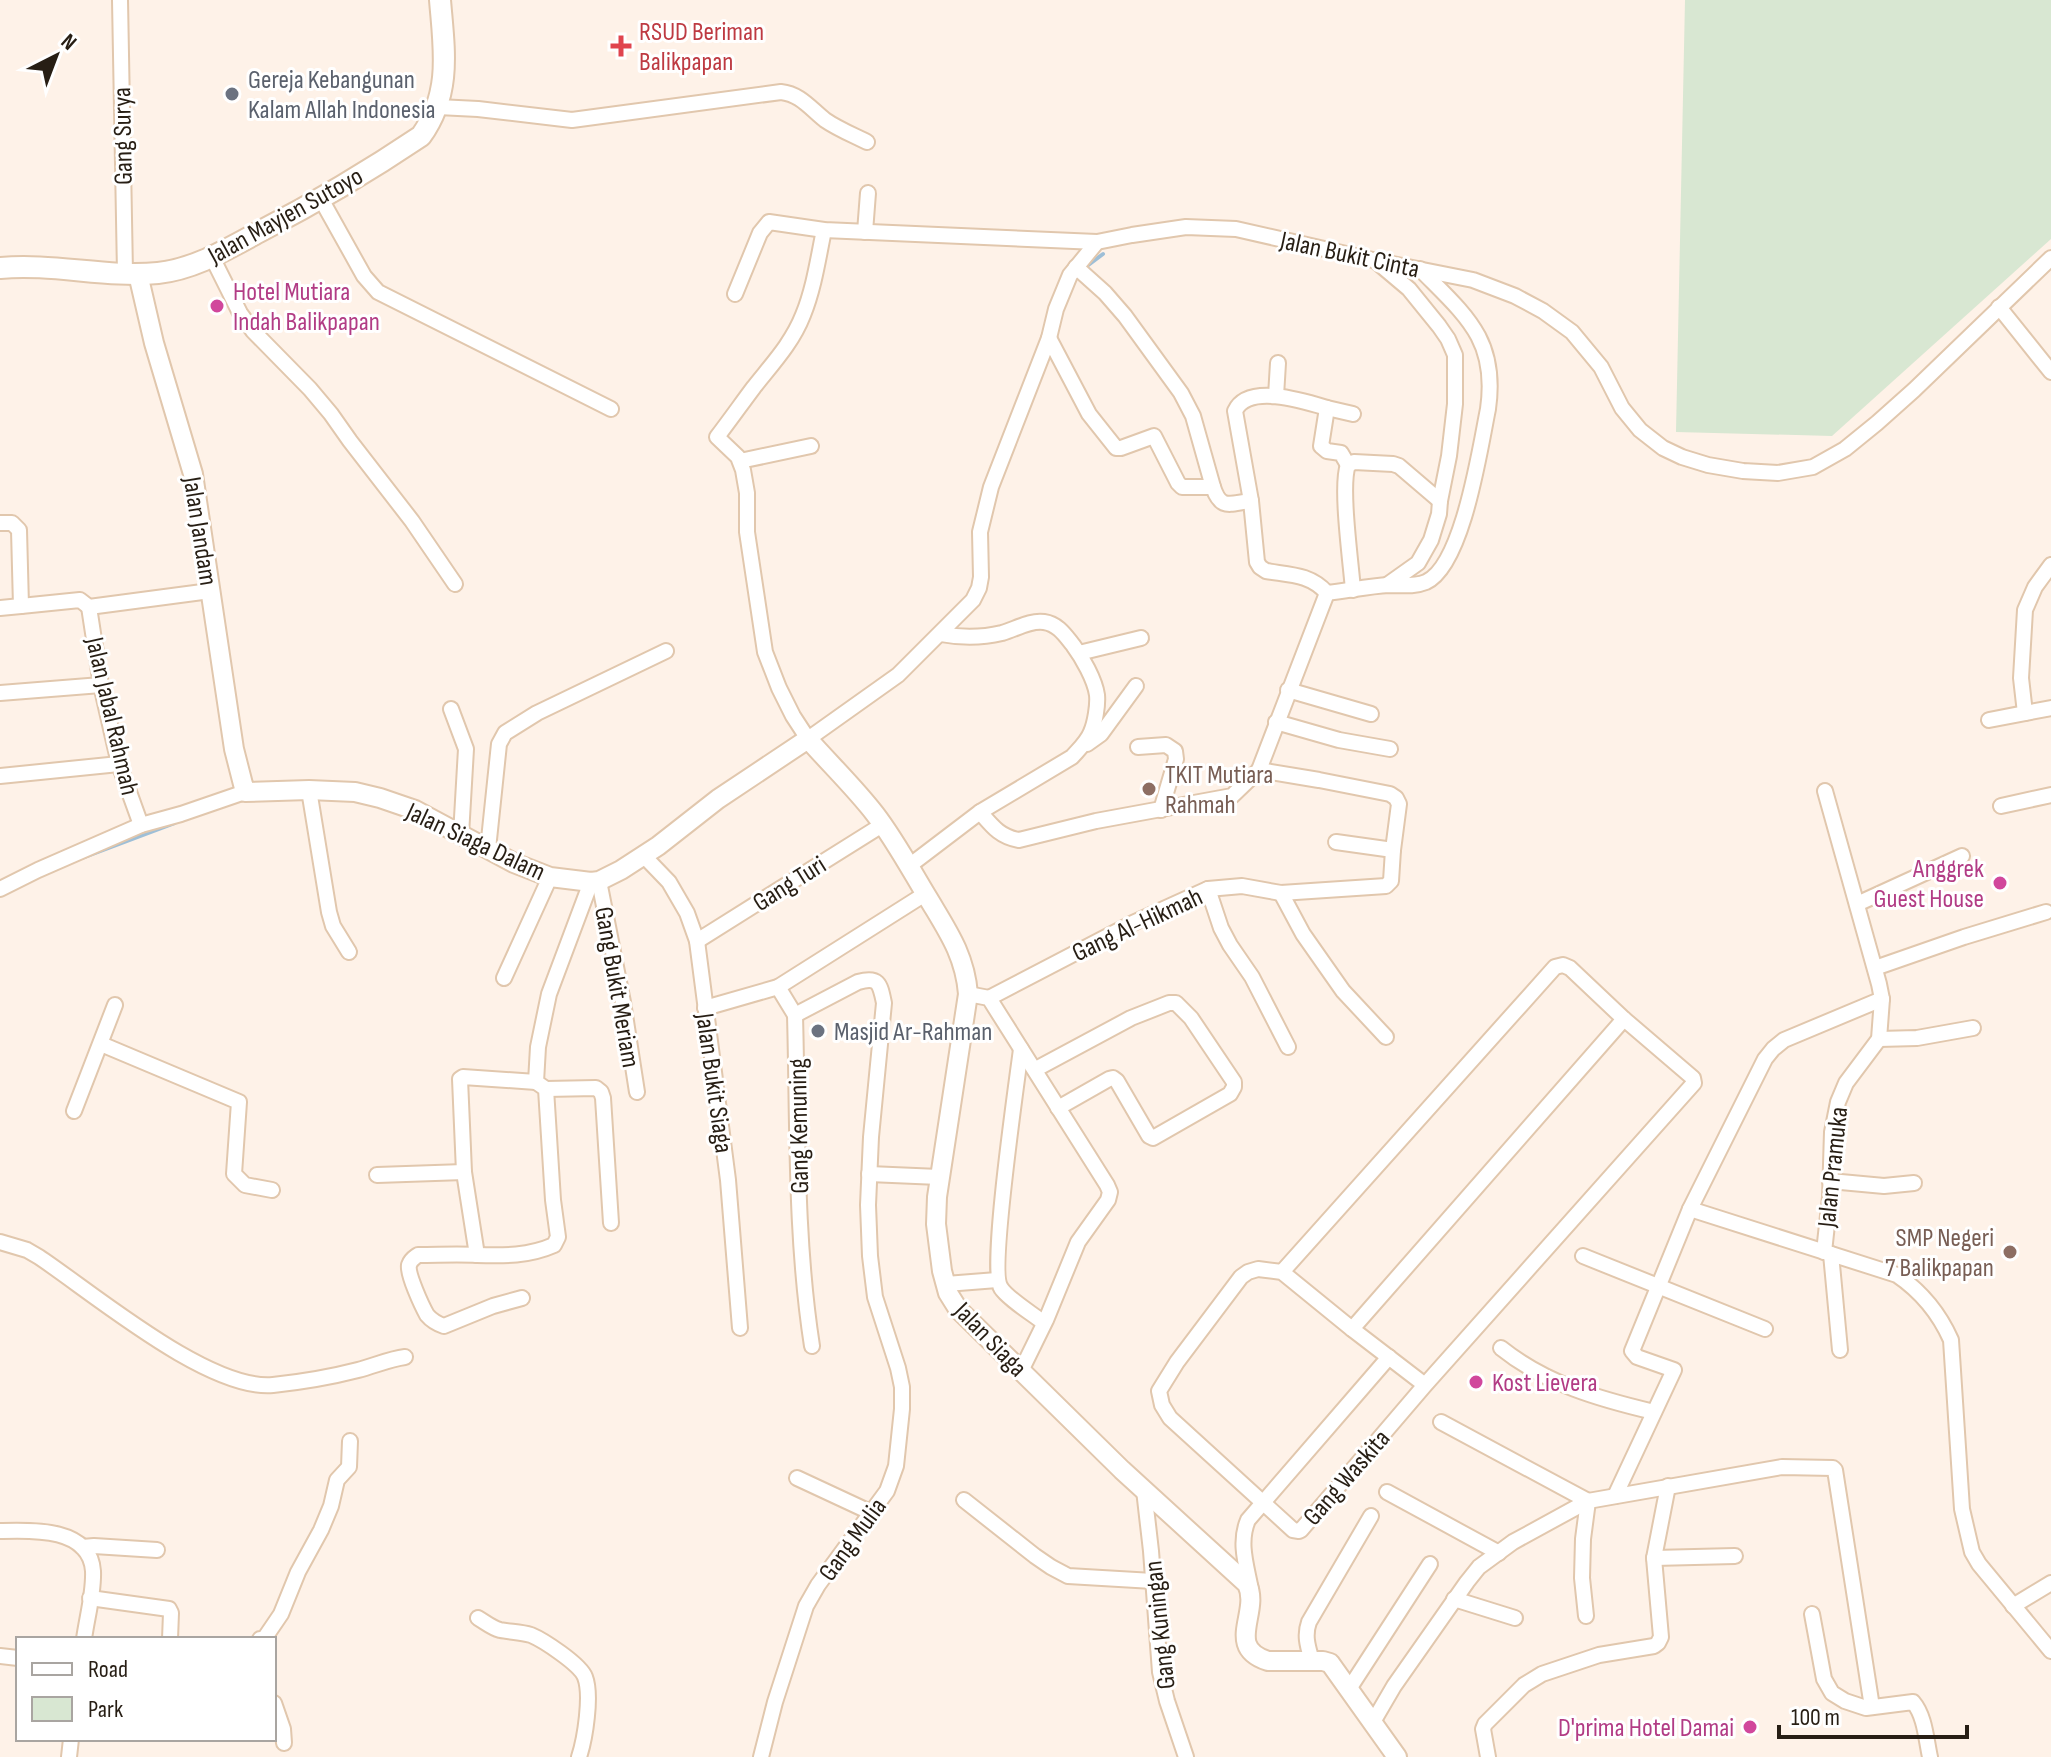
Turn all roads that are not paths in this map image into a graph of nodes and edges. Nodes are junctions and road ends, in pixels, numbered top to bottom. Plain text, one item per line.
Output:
1 (120, 0) edge
2 (440, 0) edge
3 (438, 107) junction
4 (867, 142) dead end
5 (868, 193) dead end
6 (321, 199) junction
7 (824, 230) junction
8 (865, 232) junction
9 (1097, 242) junction
10 (212, 257) junction
11 (2051, 258) edge
12 (1377, 261) junction
13 (1076, 267) junction
14 (0, 268) edge
15 (1420, 269) junction
16 (131, 273) junction
17 (735, 294) dead end
18 (1999, 307) junction
19 (1049, 338) junction
20 (1278, 363) dead end
21 (2051, 372) edge
22 (1276, 396) junction
23 (1327, 408) junction
24 (611, 409) dead end
25 (1353, 414) dead end
26 (811, 446) dead end
27 (740, 461) junction
28 (1348, 465) junction
29 (1213, 487) junction
30 (1251, 501) junction
31 (1440, 501) junction
32 (0, 523) edge
33 (1431, 540) junction
34 (1453, 548) junction
35 (2051, 565) edge
36 (455, 584) dead end
37 (1387, 585) junction
38 (1353, 590) junction
39 (210, 591) junction
40 (1327, 593) junction
41 (21, 606) junction
42 (89, 607) junction
43 (0, 608) edge
44 (941, 634) junction
45 (1141, 638) dead end
46 (666, 651) dead end
47 (1079, 653) junction
48 (101, 685) junction
49 (1136, 686) dead end
50 (1288, 690) junction
51 (0, 693) edge
52 (2051, 708) edge
53 (451, 709) dead end
54 (2025, 713) junction
55 (1371, 714) dead end
56 (1989, 720) dead end
57 (1276, 722) junction
58 (808, 739) junction
59 (1083, 745) junction
60 (1138, 747) dead end
61 (1390, 749) dead end
62 (119, 764) junction
63 (1259, 770) junction
64 (0, 776) edge
65 (309, 790) junction
66 (1825, 791) dead end
67 (245, 792) junction
68 (2051, 795) edge
69 (2001, 806) dead end
70 (1161, 810) junction
71 (980, 812) junction
72 (141, 825) junction
73 (882, 825) junction
74 (461, 835) junction
75 (1336, 842) dead end
76 (488, 849) junction
77 (1393, 850) junction
78 (643, 855) junction
79 (1962, 856) dead end
80 (909, 866) junction
81 (550, 877) junction
82 (595, 882) junction
83 (0, 889) edge
84 (1208, 889) junction
85 (1281, 893) junction
86 (925, 894) junction
87 (1857, 904) junction
88 (2046, 912) dead end
89 (697, 941) junction
90 (349, 952) dead end
91 (1875, 968) junction
92 (504, 978) dead end
93 (778, 987) junction
94 (968, 994) junction
95 (989, 998) junction
96 (1882, 999) junction
97 (115, 1005) dead end
98 (705, 1008) junction
99 (795, 1015) junction
100 (1624, 1019) junction
101 (1973, 1028) dead end
102 (1386, 1037) dead end
103 (1879, 1039) junction
104 (101, 1044) junction
105 (1288, 1047) dead end
106 (1021, 1049) junction
107 (1036, 1069) junction
108 (541, 1086) junction
109 (637, 1092) dead end
110 (1058, 1108) junction
111 (74, 1111) dead end
112 (464, 1172) junction
113 (869, 1174) junction
114 (377, 1175) dead end
115 (939, 1177) junction
116 (1830, 1181) junction
117 (1914, 1183) dead end
118 (272, 1190) dead end
119 (1690, 1209) junction
120 (611, 1223) dead end
121 (0, 1242) edge
122 (1828, 1253) junction
123 (477, 1255) junction
124 (1583, 1256) dead end
125 (1282, 1272) junction
126 (997, 1280) junction
127 (946, 1284) junction
128 (1659, 1286) junction
129 (522, 1298) dead end
130 (1044, 1323) junction
131 (740, 1328) dead end
132 (1352, 1329) junction
133 (1765, 1329) dead end
134 (812, 1346) dead end
135 (1501, 1348) dead end
136 (1840, 1350) dead end
137 (405, 1357) dead end
138 (1389, 1357) junction
139 (1021, 1371) junction
140 (1425, 1385) junction
141 (1654, 1412) junction
142 (1441, 1422) dead end
143 (350, 1441) dead end
144 (797, 1478) dead end
145 (1668, 1486) junction
146 (1144, 1490) junction
147 (1387, 1492) dead end
148 (1615, 1496) junction
149 (964, 1500) dead end
150 (1588, 1501) junction
151 (1263, 1503) junction
152 (870, 1512) junction
153 (1371, 1516) dead end
154 (0, 1531) edge
155 (82, 1547) junction
156 (157, 1550) dead end
157 (1499, 1553) junction
158 (1735, 1556) dead end
159 (1654, 1558) junction
160 (1430, 1564) dead end
161 (1153, 1581) junction
162 (2051, 1583) edge
163 (1252, 1594) junction
164 (90, 1598) junction
165 (1454, 1599) junction
166 (2013, 1606) junction
167 (1812, 1614) dead end
168 (1586, 1616) dead end
169 (478, 1618) dead end
170 (1515, 1618) dead end
171 (84, 1637) edge
172 (170, 1637) edge
173 (266, 1637) edge
174 (2051, 1651) edge
175 (1312, 1661) junction
176 (1349, 1689) junction
177 (1872, 1707) junction
178 (276, 1709) edge
179 (1373, 1722) junction
180 (284, 1743) dead end
181 (579, 1757) edge
182 (761, 1757) edge
183 (1186, 1757) edge
184 (1397, 1757) edge
185 (1488, 1757) edge
186 (1930, 1757) edge

1 - 16 street, Gang Surya
2 - 3 main road, Jalan Mayjen Sutoyo
3 - 4 street
3 - 6 main road, Jalan Mayjen Sutoyo
5 - 8 street
6 - 10 main road, Jalan Mayjen Sutoyo
6 - 24 street
7 - 8 street, Jalan Bukit Cinta
7 - 17 street, Jalan Bukit Cinta
7 - 27 street
8 - 9 street, Jalan Bukit Cinta
9 - 12 street, Jalan Bukit Cinta
9 - 13 street
10 - 16 main road, Jalan Mayjen Sutoyo
10 - 36 street
11 - 18 street, Jalan Bukit Cinta
12 - 15 street, Jalan Bukit Cinta
12 - 31 street
13 - 19 street
13 - 29 street
14 - 16 main road, Jalan Mayjen Sutoyo
15 - 18 street, Jalan Bukit Cinta
15 - 34 street
16 - 39 street, Jalan Jandam
18 - 21 street
19 - 29 street
19 - 44 street
20 - 22 street
22 - 23 street
22 - 30 street
23 - 25 street
23 - 28 street
26 - 27 street
27 - 58 street
28 - 31 street
28 - 38 street
29 - 30 street
30 - 40 street
31 - 33 street
32 - 41 street
33 - 34 street
33 - 37 street
34 - 37 street
35 - 54 street
37 - 38 street
38 - 40 street
39 - 42 street
39 - 67 street, Jalan Jandam
40 - 50 street
41 - 42 street
41 - 43 street
42 - 48 street, Jalan Jabal Rahmah
44 - 47 street
44 - 58 street
45 - 47 street
46 - 76 street
47 - 59 street
48 - 51 street
48 - 62 street, Jalan Jabal Rahmah
49 - 59 street
50 - 55 street
50 - 57 street
52 - 54 street
53 - 74 street
54 - 56 street
57 - 61 street
57 - 63 street
58 - 73 street, Jalan Siaga
58 - 78 street
59 - 71 street
60 - 70 street
62 - 64 street
62 - 72 street, Jalan Jabal Rahmah
63 - 70 street
63 - 77 street
65 - 67 street, Jalan Siaga Dalam
65 - 74 street, Jalan Siaga Dalam
65 - 90 street
66 - 87 street
67 - 72 street
68 - 69 street
70 - 71 street
71 - 80 street
72 - 83 street
73 - 80 street, Jalan Siaga
73 - 89 street, Gang Turi
74 - 76 street, Jalan Siaga Dalam
75 - 77 street
76 - 81 street, Jalan Siaga Dalam
77 - 85 street, Gang Al-Hikmah
78 - 82 street
78 - 89 street, Jalan Bukit Siaga
79 - 87 street
80 - 86 street, Jalan Siaga
81 - 82 street, Jalan Siaga Dalam
81 - 92 street
82 - 108 street
82 - 109 street, Gang Bukit Meriam
84 - 85 street, Gang Al-Hikmah
84 - 95 street, Gang Al-Hikmah
84 - 105 street
85 - 102 street
86 - 93 street
86 - 94 street, Jalan Siaga
87 - 91 street
88 - 91 street
89 - 98 street, Jalan Bukit Siaga
91 - 96 street
93 - 98 street
93 - 99 street, Gang Kemuning
94 - 95 street
94 - 115 street, Jalan Siaga
95 - 106 street
96 - 103 street
96 - 119 street
97 - 104 street
98 - 131 street, Jalan Bukit Siaga
99 - 113 street, Gang Mulia
99 - 134 street, Gang Kemuning
100 - 125 street
100 - 132 street
100 - 140 street
101 - 103 street
103 - 116 street, Jalan Pramuka
104 - 111 street
104 - 118 street
106 - 107 street
106 - 126 street
107 - 110 street
107 - 110 street
108 - 112 street
108 - 120 street
108 - 123 street
110 - 130 street
112 - 114 street
112 - 123 street
113 - 115 street
113 - 152 street, Gang Mulia
115 - 127 street, Jalan Siaga
116 - 117 street
116 - 122 street, Jalan Pramuka
119 - 122 street
119 - 128 street
121 - 137 street
122 - 136 street
122 - 166 street, Jalan Pramuka
123 - 129 street
124 - 128 street
125 - 132 street
125 - 151 street
126 - 127 street
126 - 130 street
127 - 139 street, Jalan Siaga
128 - 133 street
128 - 141 street
130 - 139 street
132 - 138 street
135 - 141 street
138 - 140 street
138 - 151 street
139 - 146 street, Jalan Siaga
140 - 151 street, Gang Waskita
141 - 148 street
142 - 150 street
143 - 173 street
144 - 152 street
145 - 148 street
145 - 159 street
145 - 177 street
146 - 161 street, Gang Kuningan
146 - 163 street, Jalan Siaga
147 - 157 street
148 - 150 street
149 - 161 street
150 - 157 street
150 - 168 street
151 - 163 street, Gang Waskita
152 - 182 street, Gang Mulia
153 - 175 street
154 - 155 street
155 - 156 street
155 - 164 street
157 - 165 street
158 - 159 street
159 - 185 street
160 - 176 street
161 - 183 street, Gang Kuningan
162 - 166 street
163 - 175 street
164 - 171 street
164 - 172 street
165 - 170 street
165 - 179 street
166 - 174 street, Jalan Pramuka
167 - 177 street
169 - 181 street
175 - 176 street
176 - 179 street
177 - 186 street
178 - 180 street
179 - 184 street

